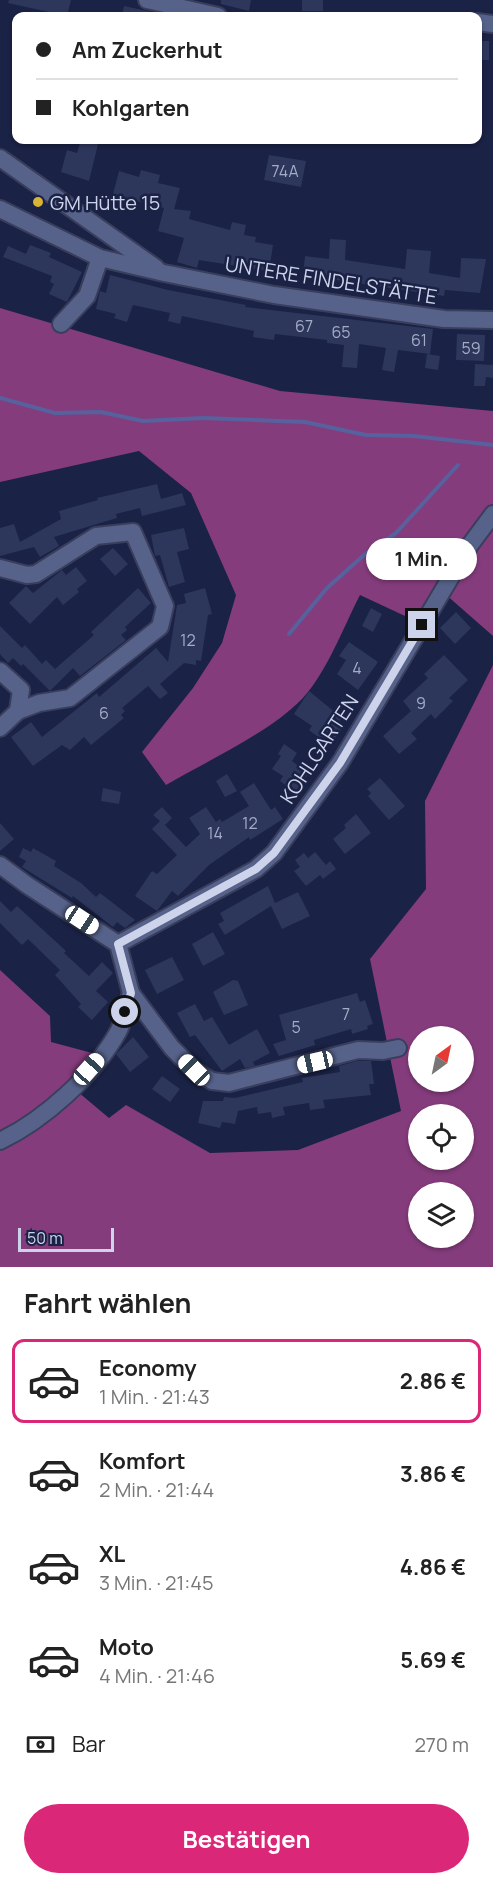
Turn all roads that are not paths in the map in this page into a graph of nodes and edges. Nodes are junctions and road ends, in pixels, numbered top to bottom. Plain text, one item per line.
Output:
1 (147, 0) edge
2 (200, 12) edge
3 (0, 158) edge
4 (0, 209) edge
5 (100, 258) junction
6 (164, 273) junction
7 (493, 320) edge
8 (61, 324) dead end
9 (493, 514) edge
10 (0, 568) edge
11 (0, 671) edge
12 (18, 711) junction
13 (0, 728) edge
14 (0, 865) edge
15 (118, 944) junction
16 (131, 993) junction
17 (398, 1048) dead end
18 (0, 1141) edge

1 - 2 street
3 - 6 street, UNTERE FINDELSTÄTTE
4 - 5 street, UNTERE FINDELSTÄTTE
5 - 6 street, UNTERE FINDELSTÄTTE
5 - 8 street
6 - 7 street, UNTERE FINDELSTÄTTE
9 - 15 street, KOHLGARTEN
10 - 12 street
11 - 12 street
12 - 13 street
14 - 15 street
15 - 16 street
16 - 17 street
16 - 18 street

